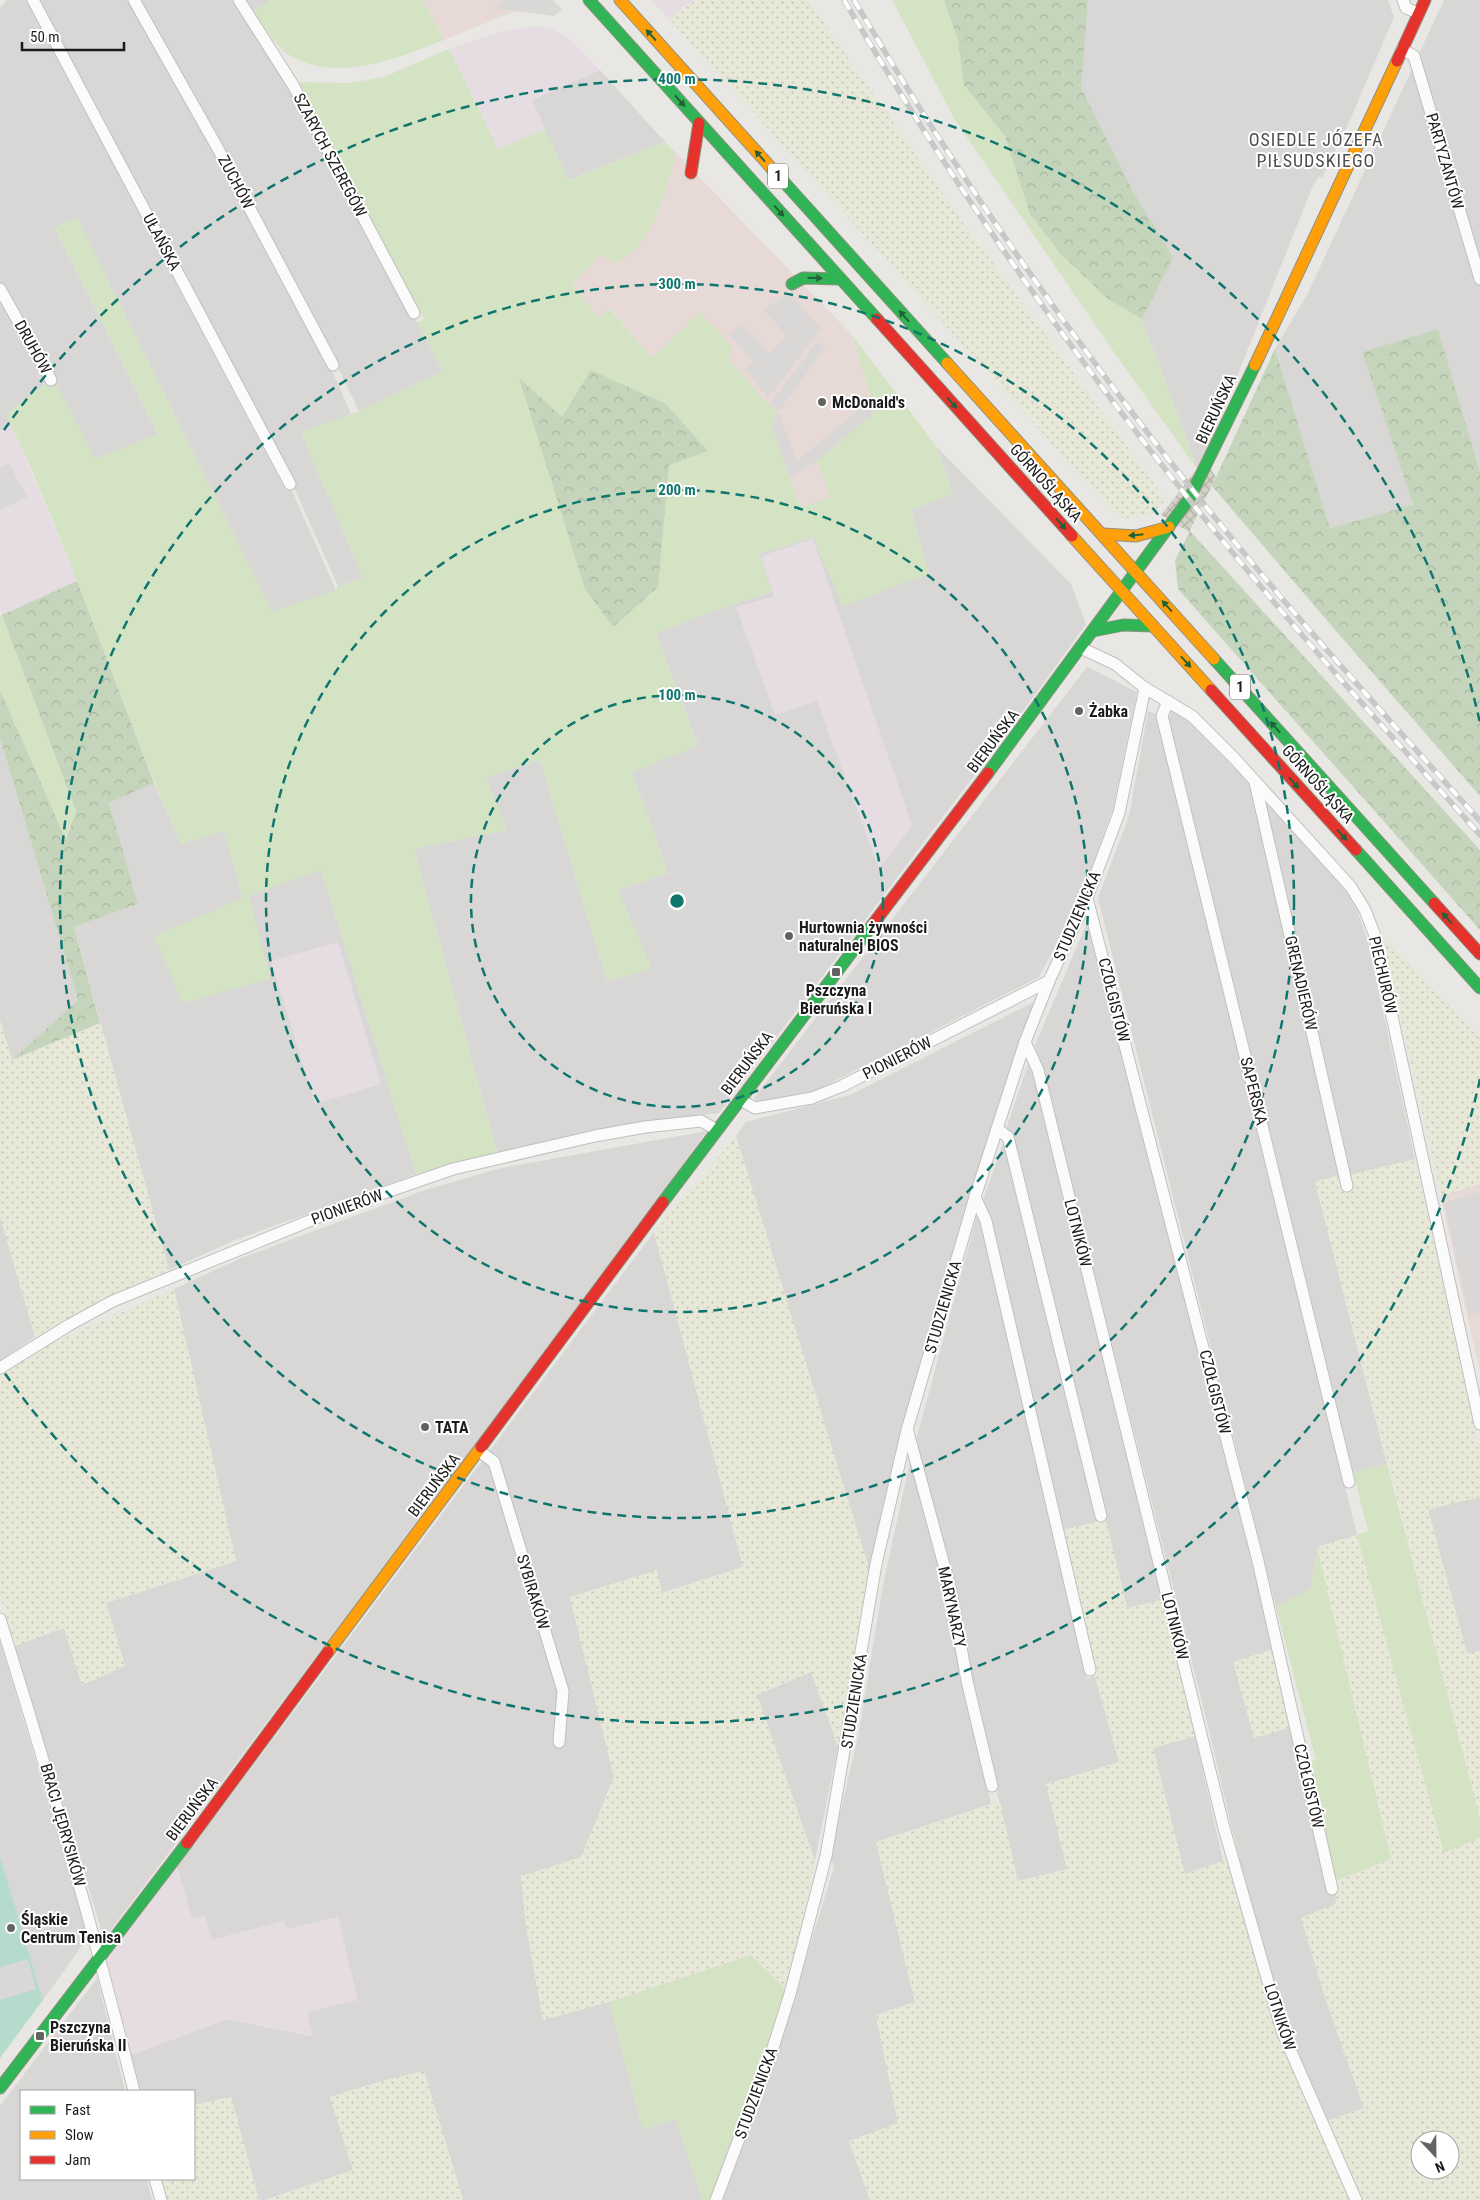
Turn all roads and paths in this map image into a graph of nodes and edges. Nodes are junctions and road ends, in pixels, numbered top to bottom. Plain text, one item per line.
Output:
1 (33, 0) edge
2 (134, 0) edge
3 (239, 0) edge
4 (589, 0) edge
5 (620, 0) edge
6 (1403, 0) edge
7 (1425, 0) edge
8 (1418, 13) junction
9 (1402, 49) junction
10 (699, 123) junction
11 (691, 172) dead end
12 (840, 279) junction
13 (1480, 279) edge
14 (792, 284) dead end
15 (0, 289) edge
16 (414, 313) dead end
17 (333, 365) dead end
18 (51, 380) dead end
19 (290, 484) dead end
20 (1169, 527) junction
21 (1103, 534) junction
22 (1136, 572) junction
23 (1122, 591) junction
24 (1153, 626) junction
25 (1093, 631) junction
26 (1081, 648) junction
27 (1145, 688) junction
28 (1168, 701) junction
29 (1255, 780) junction
30 (1087, 898) junction
31 (1480, 954) edge
32 (1049, 981) junction
33 (1480, 988) edge
34 (1025, 1042) junction
35 (740, 1100) junction
36 (997, 1129) junction
37 (717, 1130) junction
38 (1347, 1186) dead end
39 (975, 1197) junction
40 (0, 1368) edge
41 (1480, 1424) edge
42 (907, 1430) junction
43 (480, 1451) junction
44 (1349, 1482) dead end
45 (1102, 1516) dead end
46 (0, 1619) edge
47 (1090, 1670) dead end
48 (559, 1742) dead end
49 (992, 1786) dead end
50 (1332, 1889) dead end
51 (100, 1958) junction
52 (0, 2088) edge
53 (134, 2090) edge
54 (155, 2180) edge
55 (161, 2200) edge
56 (716, 2200) edge
57 (1356, 2200) edge

1 - 19 street, UŁAŃSKA
2 - 17 street, ZUCHÓW
3 - 16 street, SZARYCH SZEREGÓW
4 -> 10 main road, GÓRNOŚLĄSKA / 1
21 -> 5 main road, GÓRNOŚLĄSKA / 1
6 - 8 street
7 - 8 main road, BIERUŃSKA
8 - 9 main road, BIERUŃSKA
9 - 13 street, PARTYZANTÓW
9 - 20 main road, BIERUŃSKA
10 - 11 main road
10 -> 12 main road, GÓRNOŚLĄSKA / 1
14 -> 12 main road
12 -> 23 main road, GÓRNOŚLĄSKA / 1
15 - 18 street, DRUHÓW
20 -> 21 main road
20 - 22 main road, BIERUŃSKA
21 - 22 main road, GÓRNOŚLĄSKA / 1
22 - 23 main road, BIERUŃSKA
31 -> 22 main road, GÓRNOŚLĄSKA / 1
23 - 24 main road, GÓRNOŚLĄSKA / 1
23 - 25 main road, BIERUŃSKA
24 - 25 main road
24 -> 33 main road, GÓRNOŚLĄSKA / 1
25 - 26 main road, BIERUŃSKA
26 - 27 street, PIECHURÓW
26 - 35 main road, BIERUŃSKA
27 - 28 street, PIECHURÓW
27 - 30 street, STUDZIENICKA
28 - 29 street, PIECHURÓW
28 - 44 street, SAPERSKA
29 - 38 street, GRENADIERÓW
29 - 41 street, PIECHURÓW
30 - 32 street, STUDZIENICKA
30 - 50 street, CZOŁGISTÓW
32 - 34 street, STUDZIENICKA
32 - 35 street, PIONIERÓW
34 - 36 street, STUDZIENICKA
34 - 57 street, LOTNIKÓW
35 - 37 main road, BIERUŃSKA
36 - 39 street, STUDZIENICKA
36 - 45 street
37 - 40 street, PIONIERÓW
37 - 43 main road, BIERUŃSKA
39 - 42 street, STUDZIENICKA
39 - 47 street
42 - 49 street, MARYNARZY
42 - 56 street, STUDZIENICKA
43 - 48 street, SYBIRAKÓW
43 - 51 main road, BIERUŃSKA
46 - 51 street, BRACI JĘDRYSIKÓW
51 - 52 main road, BIERUŃSKA
51 - 53 street, BRACI JĘDRYSIKÓW
54 - 55 street

